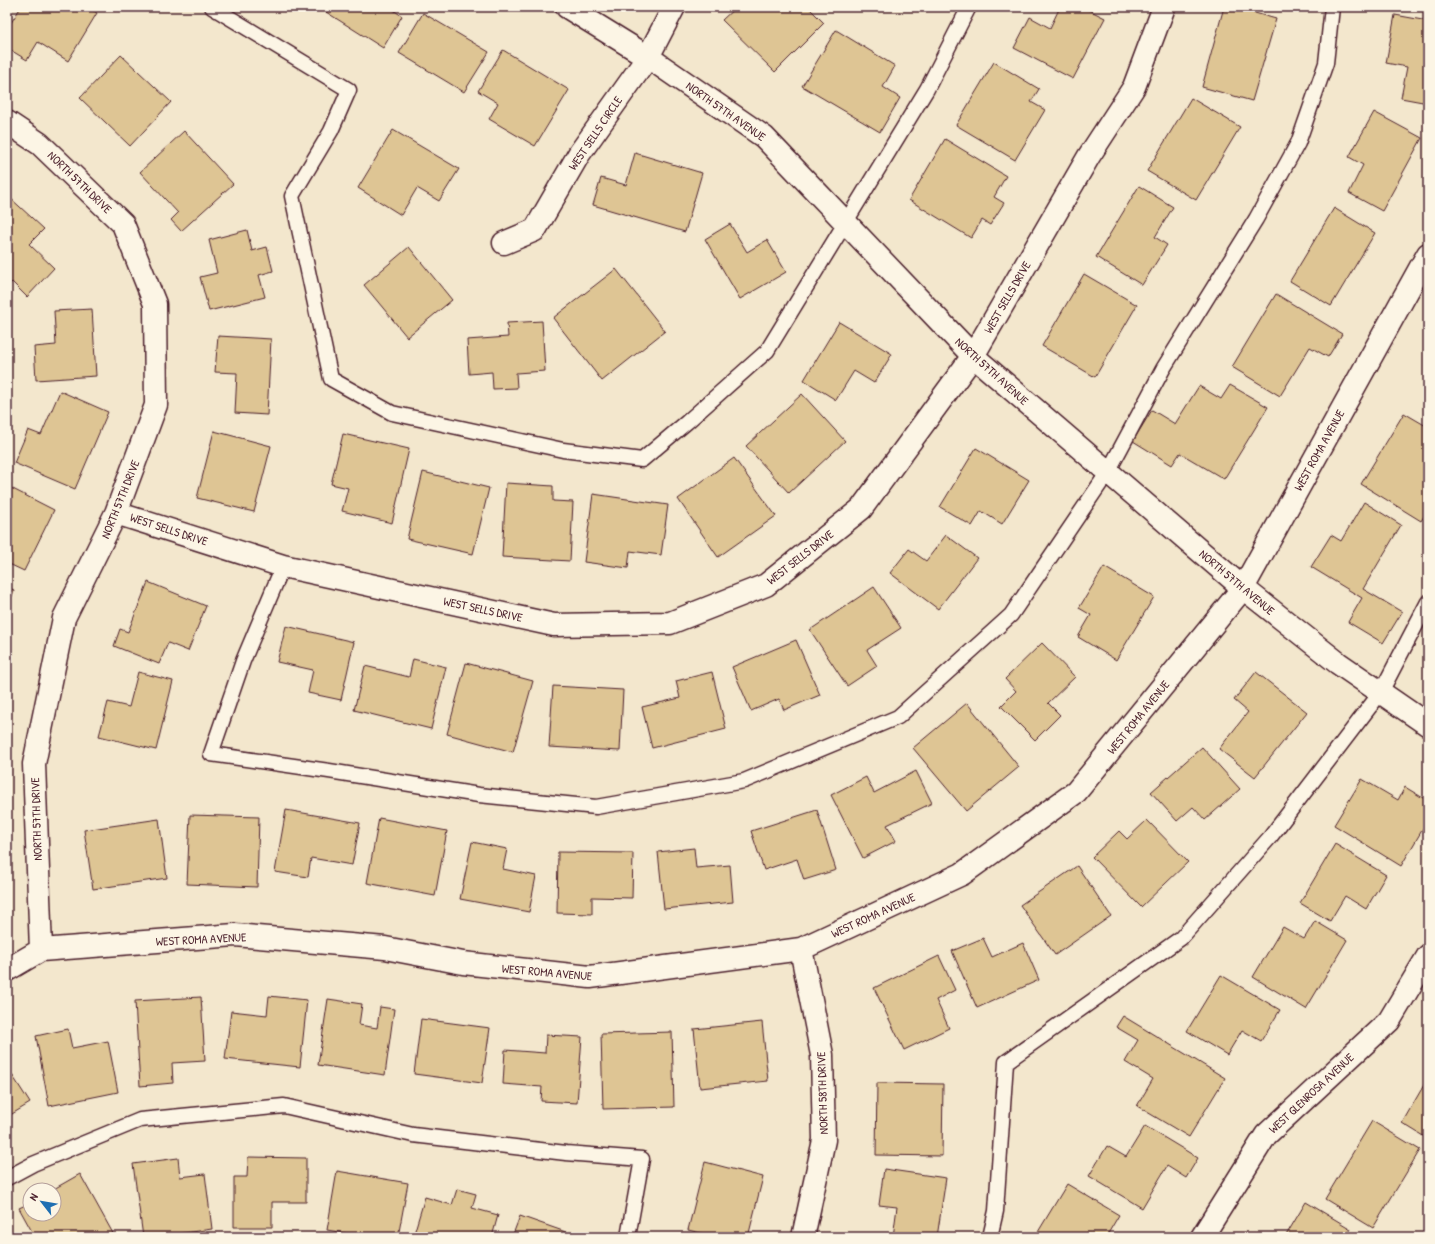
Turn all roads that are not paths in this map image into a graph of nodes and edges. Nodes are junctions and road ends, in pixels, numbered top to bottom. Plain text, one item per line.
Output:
1 (212, 7) edge
2 (567, 7) edge
3 (674, 7) edge
4 (969, 7) edge
5 (1164, 7) edge
6 (1332, 7) edge
7 (648, 57) junction
8 (7, 122) edge
9 (845, 222) junction
10 (504, 243) dead end
11 (1428, 254) edge
12 (973, 356) junction
13 (1108, 472) junction
14 (116, 513) junction
15 (283, 566) junction
16 (1243, 588) junction
17 (1428, 602) edge
18 (1380, 692) junction
19 (1428, 725) edge
20 (801, 949) junction
21 (41, 950) junction
22 (1428, 956) edge
23 (7, 970) edge
24 (7, 1178) edge
25 (628, 1237) edge
26 (803, 1237) edge
27 (990, 1237) edge
28 (1202, 1237) edge

1 - 9 lane
2 - 7 street, NORTH 57TH AVENUE
3 - 7 street, WEST SELLS CIRCLE
4 - 9 lane
5 - 12 street, WEST SELLS DRIVE
6 - 13 lane
7 - 9 street, NORTH 57TH AVENUE
7 - 10 street, WEST SELLS CIRCLE
8 - 14 street, NORTH 57TH DRIVE
9 - 12 street, NORTH 57TH AVENUE
11 - 16 street, WEST ROMA AVENUE
12 - 13 street, NORTH 57TH AVENUE
12 - 15 street, WEST SELLS DRIVE
13 - 15 lane
13 - 16 street, NORTH 57TH AVENUE
14 - 15 street, WEST SELLS DRIVE
14 - 21 street, NORTH 57TH DRIVE
16 - 18 street, NORTH 57TH AVENUE
16 - 20 street, WEST ROMA AVENUE
17 - 18 lane
18 - 19 street, NORTH 57TH AVENUE
18 - 27 lane
20 - 21 street, WEST ROMA AVENUE
20 - 26 street, NORTH 58TH DRIVE
21 - 23 street, WEST ROMA AVENUE
22 - 28 street, WEST GLENROSA AVENUE
24 - 25 lane

